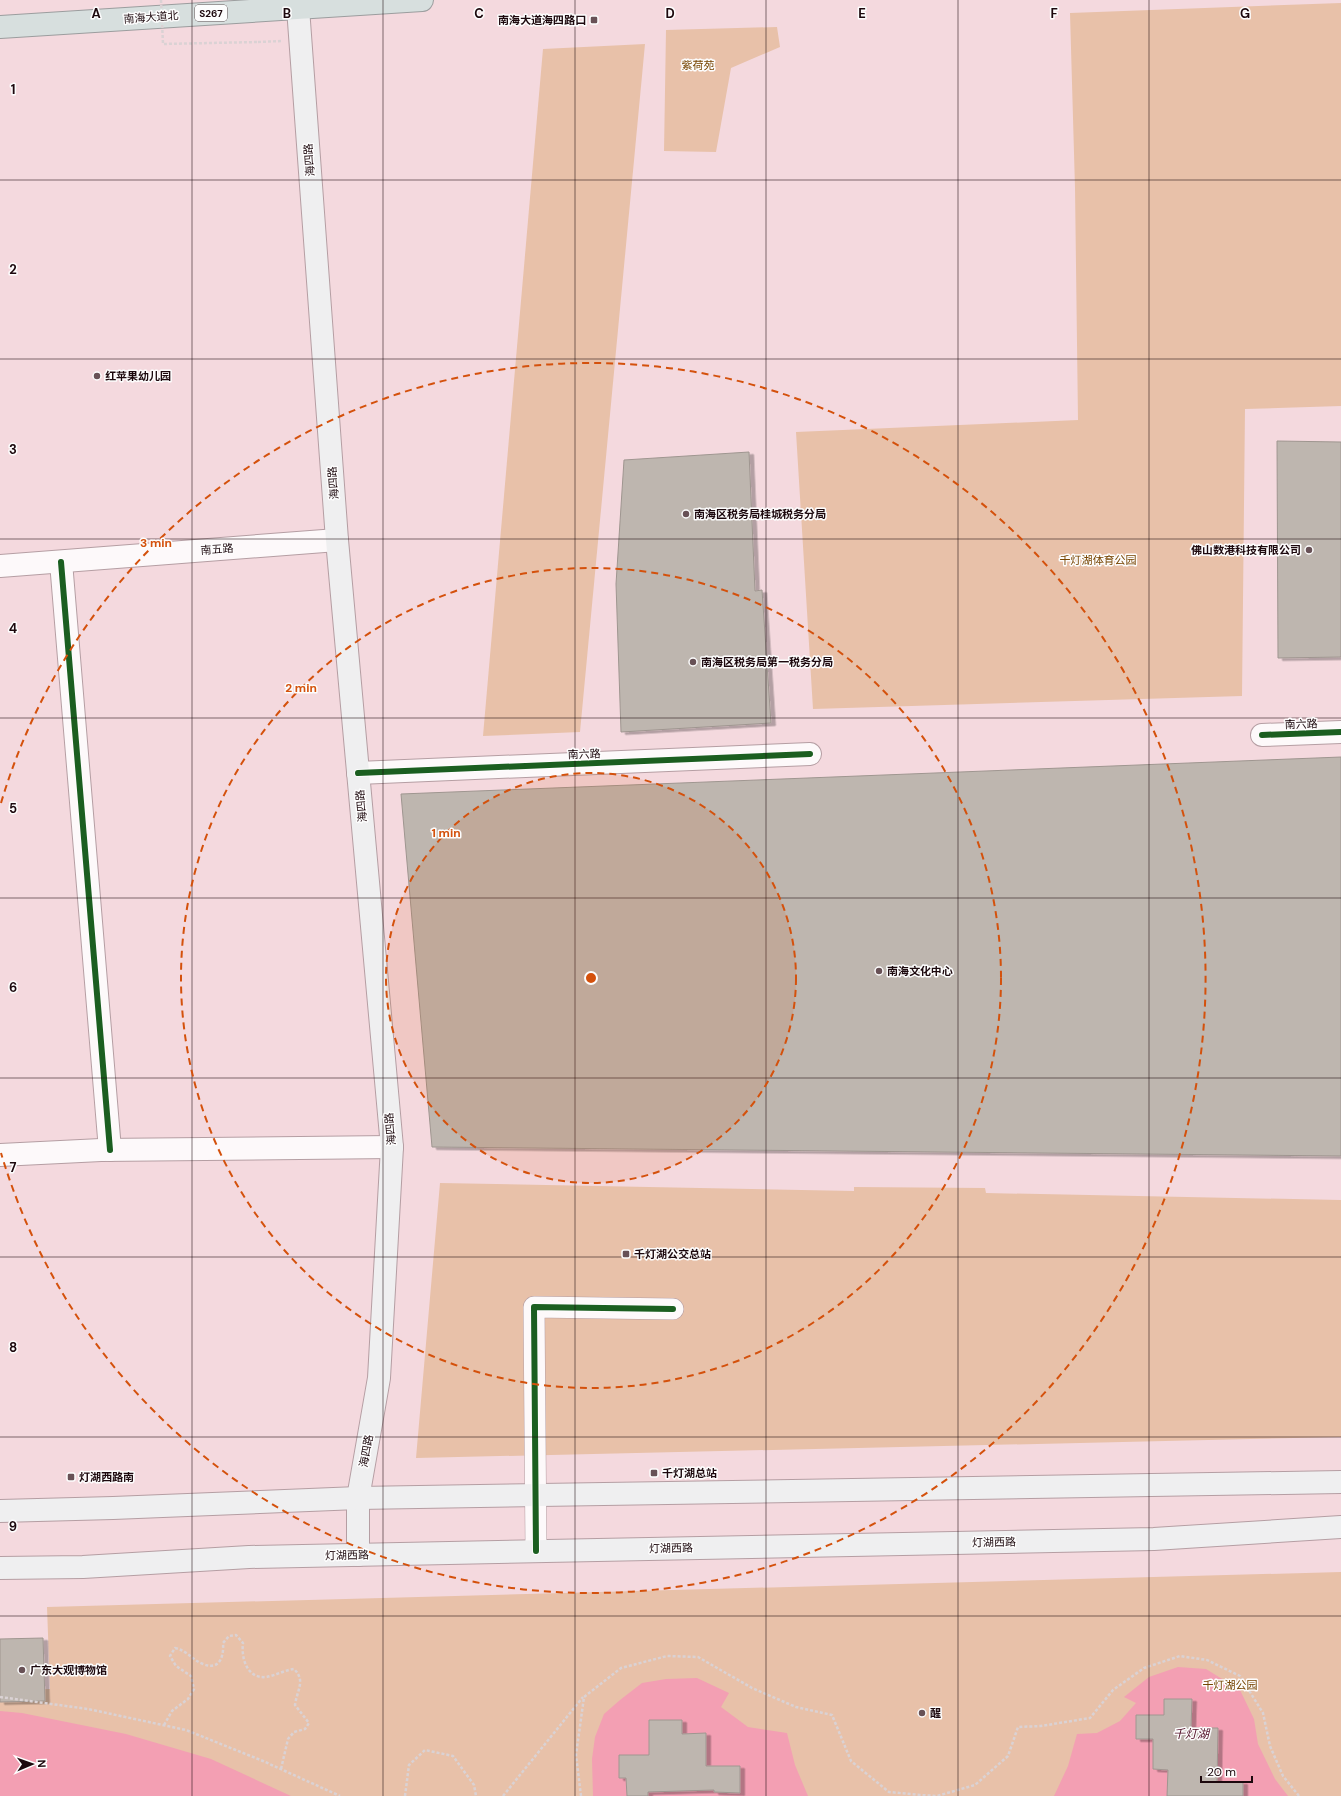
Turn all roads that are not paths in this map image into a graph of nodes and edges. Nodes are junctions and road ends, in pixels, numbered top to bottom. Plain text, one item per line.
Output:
1 (422, 0) edge
2 (298, 8) junction
3 (0, 27) edge
4 (337, 540) junction
5 (61, 562) junction
6 (0, 566) edge
7 (1341, 732) edge
8 (1262, 735) dead end
9 (810, 754) dead end
10 (358, 773) junction
11 (392, 1147) junction
12 (110, 1150) junction
13 (0, 1155) edge
14 (672, 1309) dead end
15 (1341, 1482) edge
16 (535, 1496) junction
17 (358, 1498) junction
18 (0, 1511) edge
19 (1341, 1527) edge
20 (536, 1551) junction
21 (358, 1555) junction
22 (0, 1568) edge

1 - 2 highway, 南海大道北 / S267
2 - 3 highway, 南海大道北 / S267
2 - 4 main road, 海四路
4 - 5 street, 南五路
4 - 10 main road, 海四路
5 - 6 street, 南五路
5 - 12 street
7 - 8 street, 南六路
9 - 10 street, 南六路
10 - 11 main road, 海四路
11 - 12 street
11 - 17 main road, 海四路
12 - 13 street
14 - 16 street
15 - 16 main road
16 - 17 main road
16 - 20 street
17 - 18 main road
17 - 21 main road, 海四路
19 - 20 main road, 灯湖西路
20 - 21 main road, 灯湖西路
21 - 22 main road, 灯湖西路

